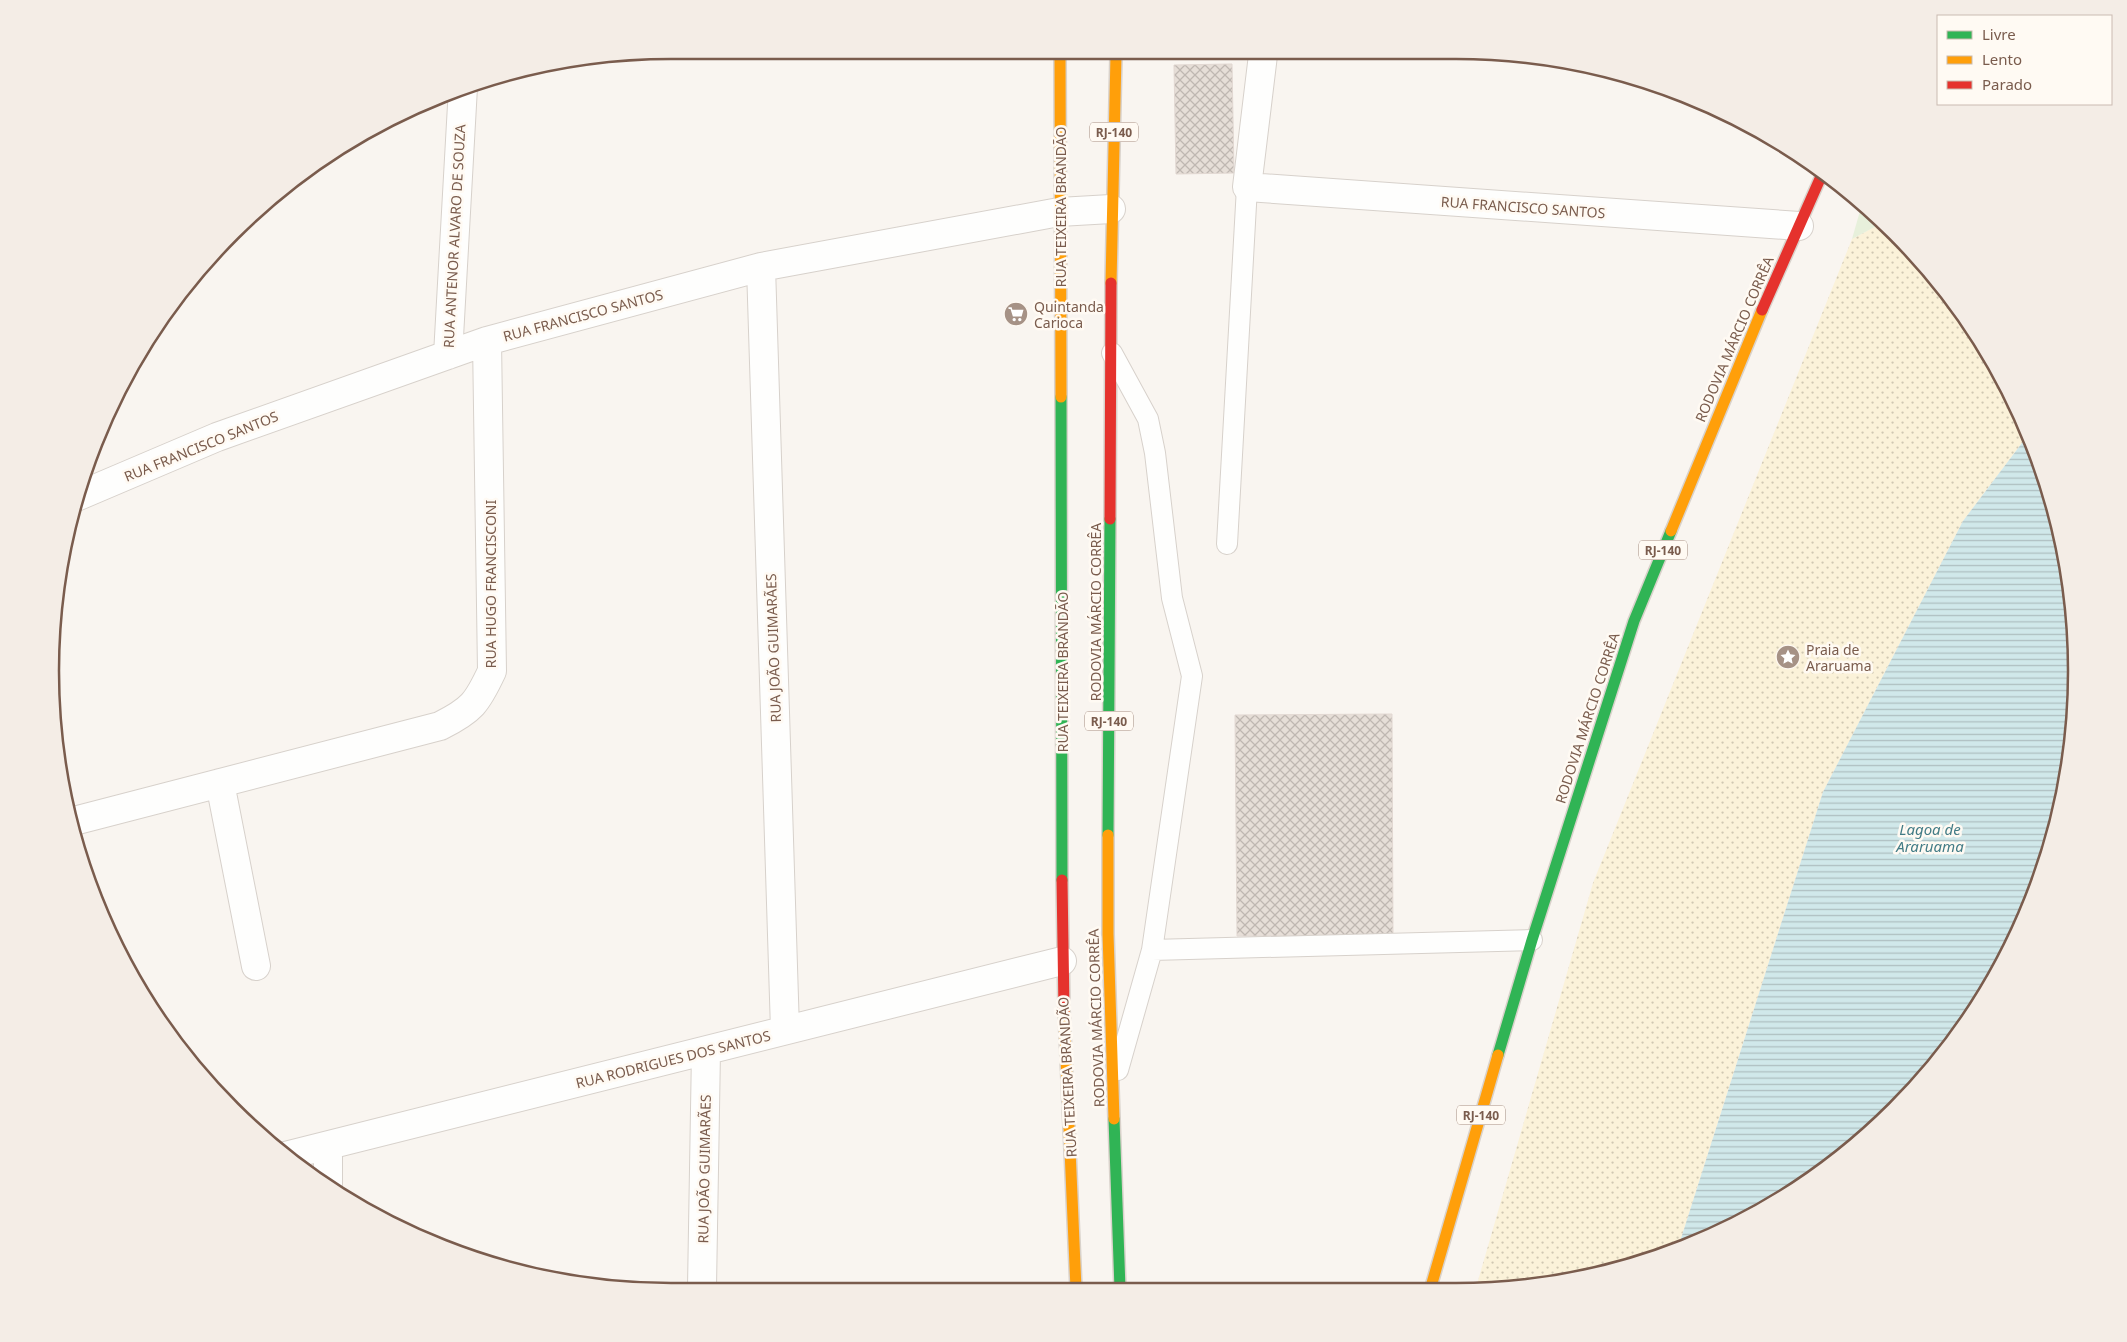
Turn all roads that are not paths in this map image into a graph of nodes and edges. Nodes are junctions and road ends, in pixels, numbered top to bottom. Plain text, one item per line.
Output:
1 (1060, 59) edge
2 (1116, 59) edge
3 (1262, 59) edge
4 (463, 95) edge
5 (1820, 179) edge
6 (1247, 188) junction
7 (1111, 209) junction
8 (1060, 212) junction
9 (1799, 226) junction
10 (761, 267) junction
11 (488, 341) junction
12 (1112, 353) junction
13 (448, 355) junction
14 (86, 493) edge
15 (1228, 544) dead end
16 (220, 783) junction
17 (78, 820) edge
18 (1532, 940) junction
19 (1152, 950) junction
20 (1062, 961) junction
21 (256, 966) dead end
22 (784, 1030) junction
23 (706, 1051) junction
24 (1113, 1088) junction
25 (328, 1146) junction
26 (294, 1154) edge
27 (328, 1178) edge
28 (702, 1283) edge
29 (1076, 1283) edge
30 (1120, 1283) edge
31 (1432, 1283) edge

1 - 8 main road, RUA TEIXEIRA BRANDÃO
2 - 7 main road, RODOVIA MÁRCIO CORRÊA / RJ-140
3 - 6 street
4 - 13 street, RUA ANTENOR ALVARO DE SOUZA
5 - 9 main road, RODOVIA MÁRCIO CORRÊA / RJ-140
6 - 9 street, RUA FRANCISCO SANTOS
6 - 15 lane
7 - 8 street, RUA FRANCISCO SANTOS
7 - 12 main road, RODOVIA MÁRCIO CORRÊA / RJ-140
8 - 10 street, RUA FRANCISCO SANTOS
8 - 20 main road, RUA TEIXEIRA BRANDÃO
9 - 18 main road, RODOVIA MÁRCIO CORRÊA / RJ-140
10 - 11 street, RUA FRANCISCO SANTOS
10 - 22 street, RUA JOÃO GUIMARÃES
11 - 13 street, RUA FRANCISCO SANTOS
11 - 16 street, RUA HUGO FRANCISCONI
12 - 19 lane
12 - 24 main road, RODOVIA MÁRCIO CORRÊA / RJ-140
13 - 14 street, RUA FRANCISCO SANTOS
16 - 17 street, RUA HUGO FRANCISCONI
16 - 21 street
18 - 19 lane
18 - 31 main road, RODOVIA MÁRCIO CORRÊA / RJ-140
19 - 24 lane
20 - 22 street, RUA RODRIGUES DOS SANTOS
20 - 29 main road, RUA TEIXEIRA BRANDÃO
22 - 23 street, RUA RODRIGUES DOS SANTOS
23 - 25 street, RUA RODRIGUES DOS SANTOS
23 - 28 street, RUA JOÃO GUIMARÃES
24 - 30 main road, RODOVIA MÁRCIO CORRÊA / RJ-140
25 - 26 street, RUA RODRIGUES DOS SANTOS
25 - 27 street

